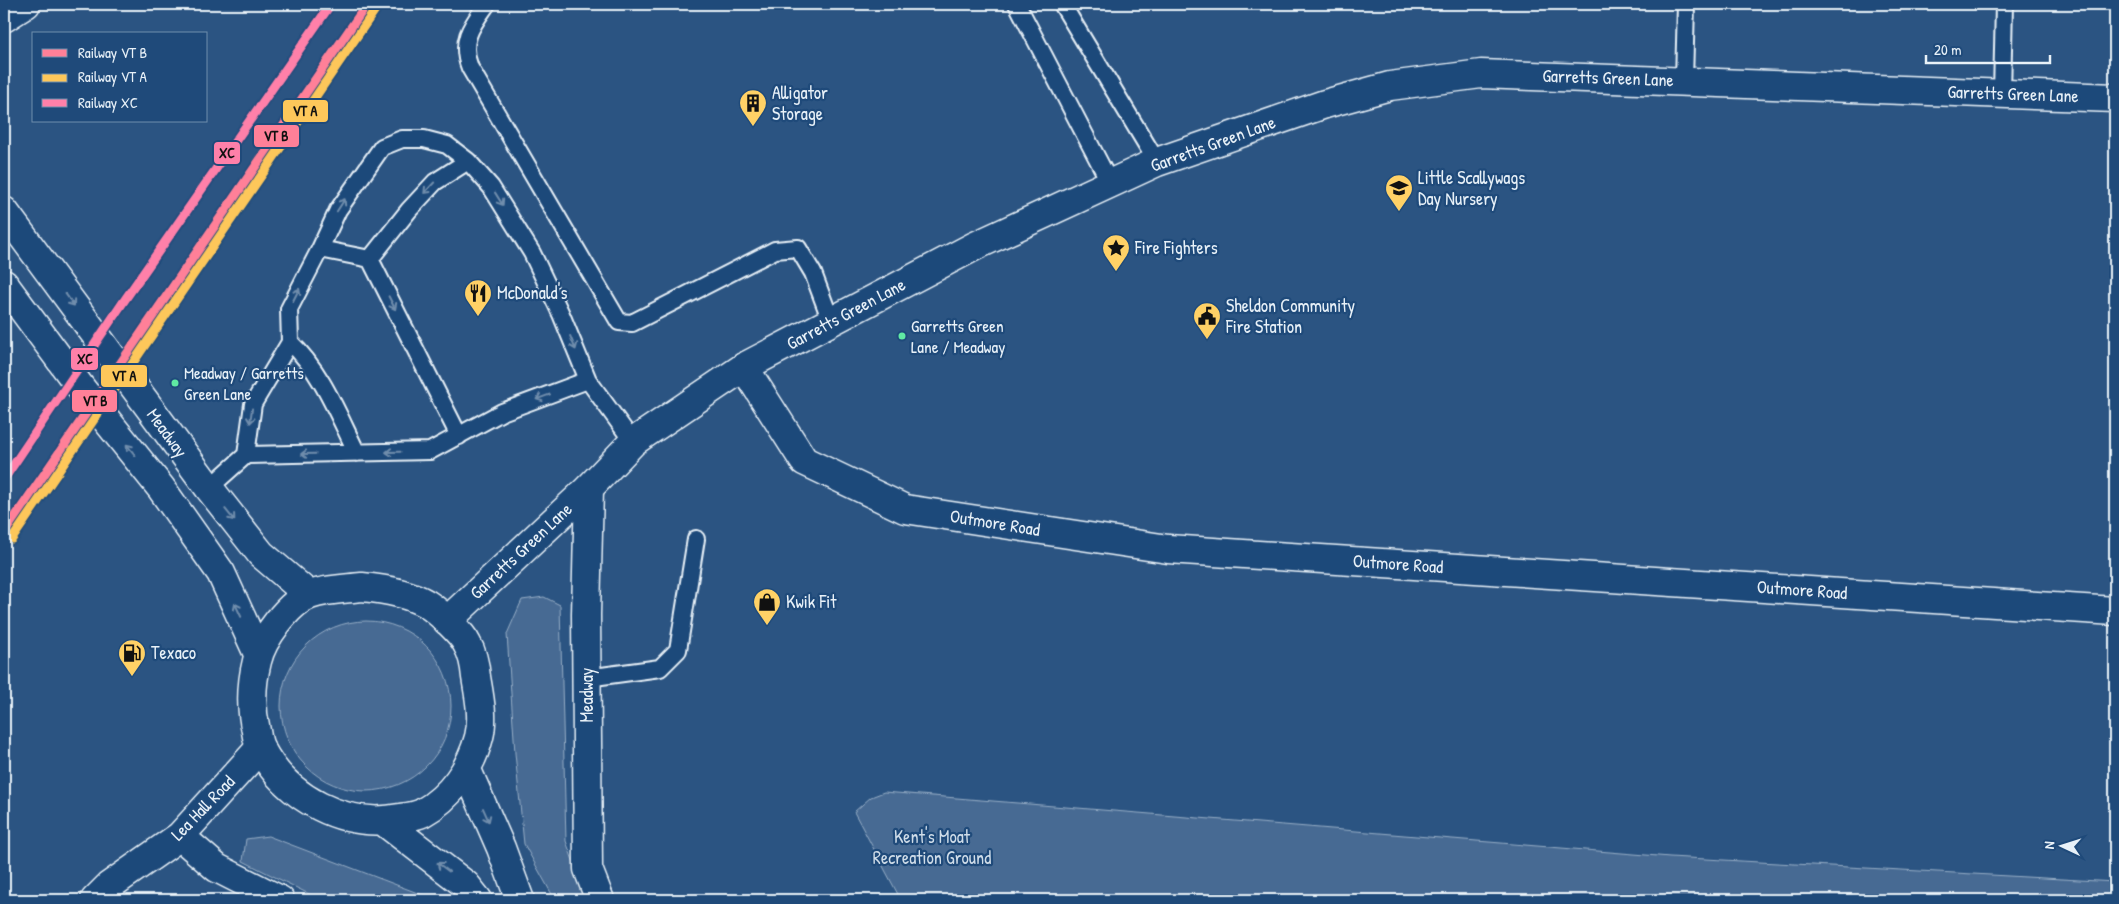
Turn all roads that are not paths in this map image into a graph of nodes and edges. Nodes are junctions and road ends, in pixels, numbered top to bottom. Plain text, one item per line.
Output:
1 (26, 4) edge
2 (487, 4) edge
3 (1017, 4) edge
4 (1062, 4) edge
5 (1686, 4) edge
6 (2004, 4) edge
7 (4, 18) edge
8 (1684, 81) junction
9 (2002, 94) junction
10 (2115, 98) edge
11 (468, 161) junction
12 (1157, 162) junction
13 (1110, 183) junction
14 (4, 211) edge
15 (320, 249) junction
16 (370, 259) junction
17 (8, 290) edge
18 (831, 321) junction
19 (290, 342) junction
20 (744, 367) junction
21 (588, 380) junction
22 (459, 436) junction
23 (633, 442) junction
24 (357, 453) junction
25 (246, 455) junction
26 (209, 488) junction
27 (588, 488) junction
28 (696, 539) dead end
29 (309, 595) junction
30 (2115, 611) edge
31 (446, 621) junction
32 (258, 654) junction
33 (587, 678) junction
34 (260, 748) junction
35 (467, 770) junction
36 (383, 821) junction
37 (180, 836) junction
38 (95, 900) edge
39 (280, 900) edge
40 (478, 900) edge
41 (520, 900) edge
42 (600, 900) edge

1 - 7 street
2 - 18 lane
3 - 13 lane
4 - 12 lane
5 - 8 lane
6 - 9 lane
8 - 9 street, Garretts Green Lane
8 - 12 street, Garretts Green Lane
9 - 10 street, Garretts Green Lane
15 -> 11 lane
11 -> 16 lane
11 -> 21 lane
12 - 13 street, Garretts Green Lane
13 - 18 street, Garretts Green Lane
14 -> 26 street, Meadway
15 - 16 lane
19 -> 15 lane
16 -> 22 lane
32 -> 17 street
18 - 20 street, Garretts Green Lane
19 - 24 lane
19 -> 25 lane
20 - 23 street, Garretts Green Lane
20 - 30 street, Outmore Road
21 -> 22 lane
21 - 23 lane
22 -> 24 lane
23 - 27 street, Garretts Green Lane
24 -> 25 lane
25 - 26 lane
26 -> 29 street, Meadway
27 - 31 street, Garretts Green Lane
27 - 33 street, Meadway
28 - 33 lane
29 - 31 street
29 - 32 street
31 - 35 street
32 - 34 street
33 - 42 street, Meadway
34 - 36 street
34 - 37 street, Lea Hall Road
35 - 36 street
35 -> 41 street
40 -> 36 street
37 - 38 street, Lea Hall Road
37 - 39 street

